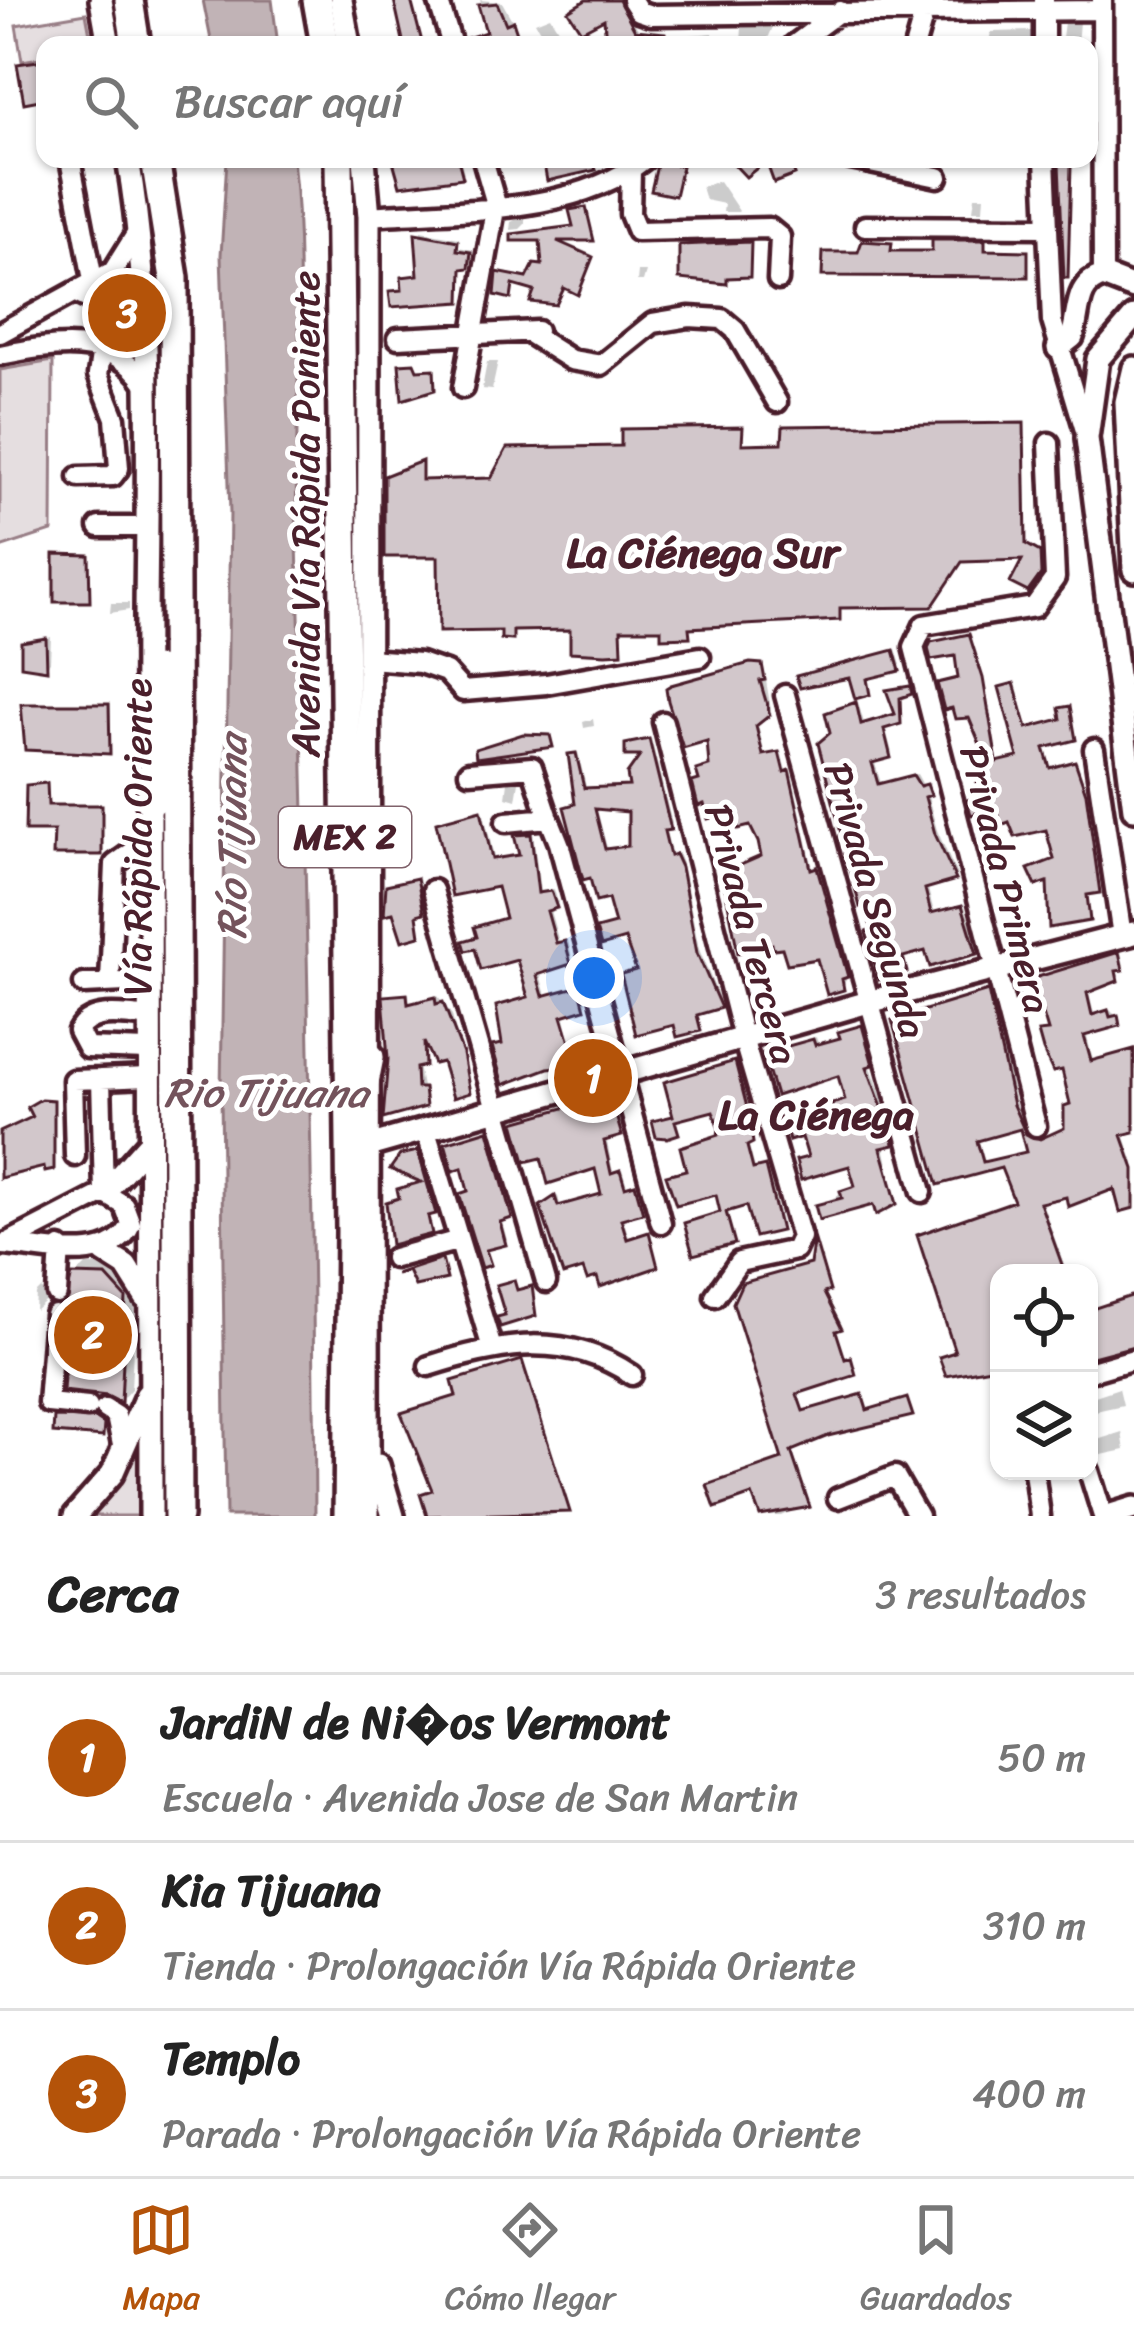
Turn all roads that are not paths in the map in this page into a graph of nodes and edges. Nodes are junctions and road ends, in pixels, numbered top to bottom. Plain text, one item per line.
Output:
1 (101, 0) edge
2 (129, 0) edge
3 (317, 0) edge
4 (341, 0) edge
5 (438, 0) edge
6 (1044, 5) edge
7 (1101, 5) edge
8 (635, 6) edge
9 (925, 10) junction
10 (840, 11) junction
11 (107, 36) edge
12 (135, 36) edge
13 (323, 36) edge
14 (347, 36) edge
15 (449, 36) edge
16 (806, 36) edge
17 (918, 36) edge
18 (1044, 36) edge
19 (71, 168) edge
20 (130, 168) edge
21 (156, 168) edge
22 (339, 168) edge
23 (365, 168) edge
24 (486, 168) edge
25 (631, 168) edge
26 (637, 168) edge
27 (899, 168) edge
28 (1046, 168) edge
29 (938, 177) dead end
30 (496, 204) junction
31 (369, 216) junction
32 (865, 226) dead end
33 (140, 227) junction
34 (1046, 227) junction
35 (1103, 276) junction
36 (343, 280) junction
37 (778, 280) dead end
38 (1134, 288) edge
39 (86, 290) junction
40 (1134, 317) edge
41 (0, 333) edge
42 (473, 337) junction
43 (398, 338) dead end
44 (95, 348) junction
45 (1058, 348) junction
46 (0, 355) edge
47 (1134, 368) edge
48 (144, 376) junction
49 (463, 388) dead end
50 (777, 401) dead end
51 (1088, 438) junction
52 (1049, 443) dead end
53 (365, 474) junction
54 (79, 477) dead end
55 (146, 526) junction
56 (99, 527) dead end
57 (1134, 570) edge
58 (176, 590) junction
59 (700, 657) dead end
60 (369, 659) junction
61 (784, 695) dead end
62 (663, 722) dead end
63 (1094, 748) dead end
64 (469, 772) dead end
65 (151, 803) junction
66 (1134, 809) edge
67 (549, 818) junction
68 (506, 823) dead end
69 (150, 849) junction
70 (433, 890) dead end
71 (1128, 935) edge
72 (994, 970) junction
73 (84, 984) dead end
74 (872, 1001) junction
75 (148, 1017) junction
76 (743, 1038) junction
77 (148, 1049) junction
78 (370, 1057) junction
79 (618, 1075) junction
80 (148, 1076) junction
81 (101, 1079) junction
82 (495, 1111) junction
83 (1036, 1126) dead end
84 (426, 1131) junction
85 (148, 1145) junction
86 (372, 1145) junction
87 (75, 1156) dead end
88 (922, 1192) dead end
89 (104, 1193) junction
90 (661, 1223) dead end
91 (351, 1232) junction
92 (456, 1241) junction
93 (9, 1243) edge
94 (60, 1248) junction
95 (104, 1252) junction
96 (394, 1258) dead end
97 (546, 1282) dead end
98 (57, 1294) dead end
99 (716, 1296) dead end
100 (151, 1308) junction
101 (55, 1315) dead end
102 (491, 1346) junction
103 (1134, 1359) edge
104 (429, 1366) dead end
105 (1098, 1369) edge
106 (632, 1375) dead end
107 (152, 1382) junction
108 (371, 1411) junction
109 (123, 1450) junction
110 (1035, 1480) edge
111 (1092, 1480) edge
112 (838, 1498) dead end
113 (1134, 1508) edge
114 (75, 1516) edge
115 (151, 1516) edge
116 (178, 1516) edge
117 (348, 1516) edge
118 (368, 1516) edge
119 (393, 1516) edge
120 (918, 1516) edge
121 (1040, 1516) edge
122 (1105, 1516) edge

1 - 11 main road
2 - 12 highway
3 - 13 highway
4 - 14 main road
5 - 15 street
6 - 7 street
6 - 9 street
6 - 18 street
7 - 35 street
8 - 10 street
9 - 10 street
9 - 17 street
10 - 16 street
19 - 39 street
20 - 33 main road
21 - 58 highway, Vía Rápida Oriente
22 - 36 highway, Avenida Vía Rápida Poniente / MEX 2
23 - 31 main road
24 - 30 street
25 - 30 street
26 - 37 street
27 - 29 street
28 - 34 street
30 - 31 street
30 - 42 street
31 - 53 main road
32 - 34 street
33 - 39 street
33 - 48 main road
34 - 45 street
35 - 38 main road
35 - 45 main road
36 - 53 highway
36 - 91 highway, Avenida Vía Rápida Poniente / MEX 2
39 - 41 street
39 - 44 street
40 - 51 main road
42 - 43 street
42 - 49 street
42 - 50 street
44 - 46 street
44 - 48 street
44 - 54 street
45 - 51 street
47 - 57 main road
48 - 55 main road
51 - 66 main road
52 - 72 street, Privada Primera
53 - 60 main road
55 - 56 street
55 - 65 main road
58 - 65 highway
58 - 116 highway, Vía Rápida Oriente
59 - 60 street
60 - 78 main road
61 - 74 street, Privada Segunda
62 - 76 street, Privada Tercera
63 - 71 street
64 - 67 street
65 - 69 main road
67 - 68 street
67 - 79 street
69 - 73 street
69 - 75 main road
70 - 82 street
71 - 72 main road
72 - 74 main road
72 - 83 street, Privada Primera
74 - 76 main road
74 - 88 street, Privada Segunda
75 - 77 main road
75 - 77 street
76 - 79 main road
76 - 99 street, Privada Tercera
77 - 80 main road
78 - 86 main road
78 - 91 highway
79 - 82 main road
79 - 90 street
80 - 81 street
80 - 85 main road
81 - 87 street
81 - 89 street
82 - 84 main road
82 - 97 street
84 - 86 main road
84 - 92 street
85 - 89 main road
85 - 100 main road
86 - 108 main road
89 - 93 street
89 - 95 street
91 - 117 highway, Avenida Vía Rápida Poniente / MEX 2
92 - 96 street
92 - 102 street
93 - 94 street
94 - 95 street
94 - 98 street
95 - 100 main road
100 - 107 main road
101 - 109 street
102 - 104 street
102 - 106 street
103 - 105 street
107 - 109 main road
107 - 115 main road
108 - 118 main road
108 - 119 main road
109 - 114 main road
110 - 121 street
111 - 122 street
112 - 120 street
113 - 122 main road

